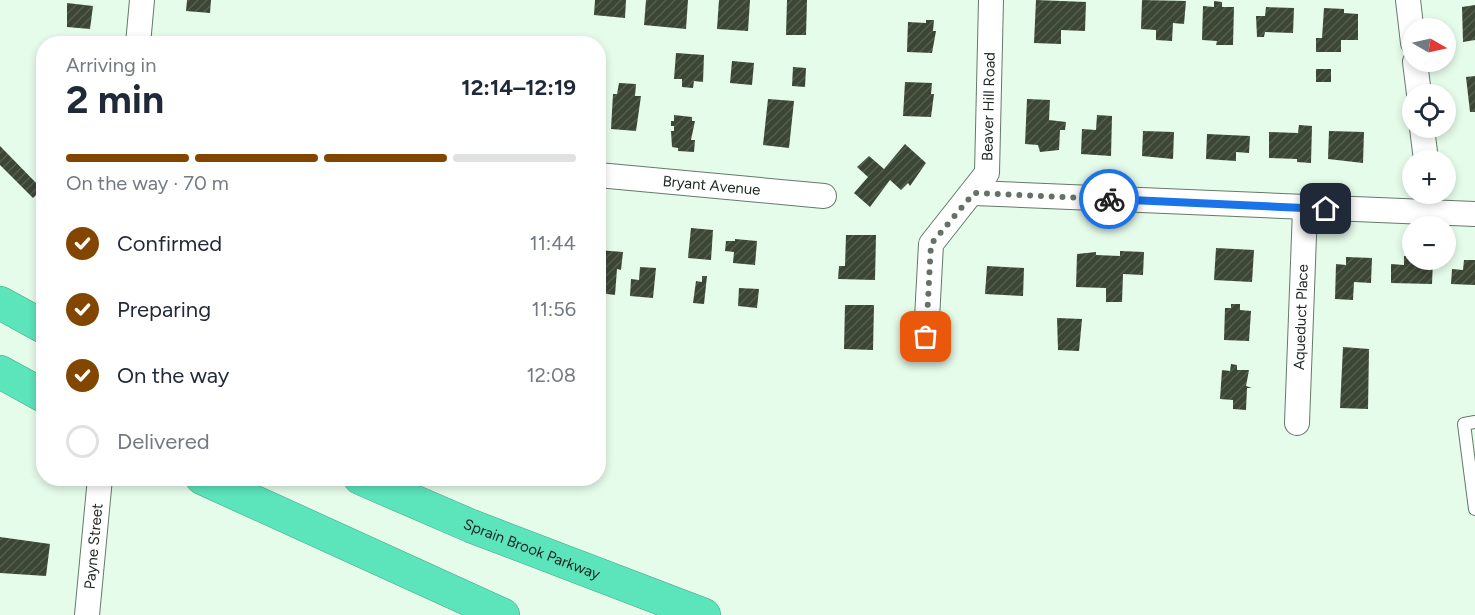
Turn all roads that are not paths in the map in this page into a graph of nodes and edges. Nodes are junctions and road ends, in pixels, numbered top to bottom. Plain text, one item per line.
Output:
1 (142, 0) edge
2 (991, 0) edge
3 (1408, 0) edge
4 (1410, 18) edge
5 (139, 36) edge
6 (606, 176) edge
7 (974, 193) junction
8 (824, 196) dead end
9 (1402, 204) edge
10 (1438, 204) edge
11 (1305, 209) junction
12 (1475, 214) edge
13 (0, 303) edge
14 (36, 323) edge
15 (926, 337) dead end
16 (0, 372) edge
17 (36, 392) edge
18 (1475, 422) edge
19 (1297, 423) dead end
20 (99, 486) edge
21 (219, 486) edge
22 (379, 486) edge
23 (1475, 509) edge
24 (87, 615) edge
25 (503, 615) edge
26 (704, 615) edge

1 - 5 street
2 - 7 street, Beaver Hill Road
3 - 4 street
6 - 8 street, Bryant Avenue
7 - 11 street
7 - 15 street, Beaver Hill Road
9 - 11 street
10 - 12 street
11 - 19 street, Aqueduct Place
13 - 14 highway
16 - 17 highway
18 - 23 lane
20 - 24 street, Payne Street
21 - 25 highway
22 - 26 highway, Sprain Brook Parkway

